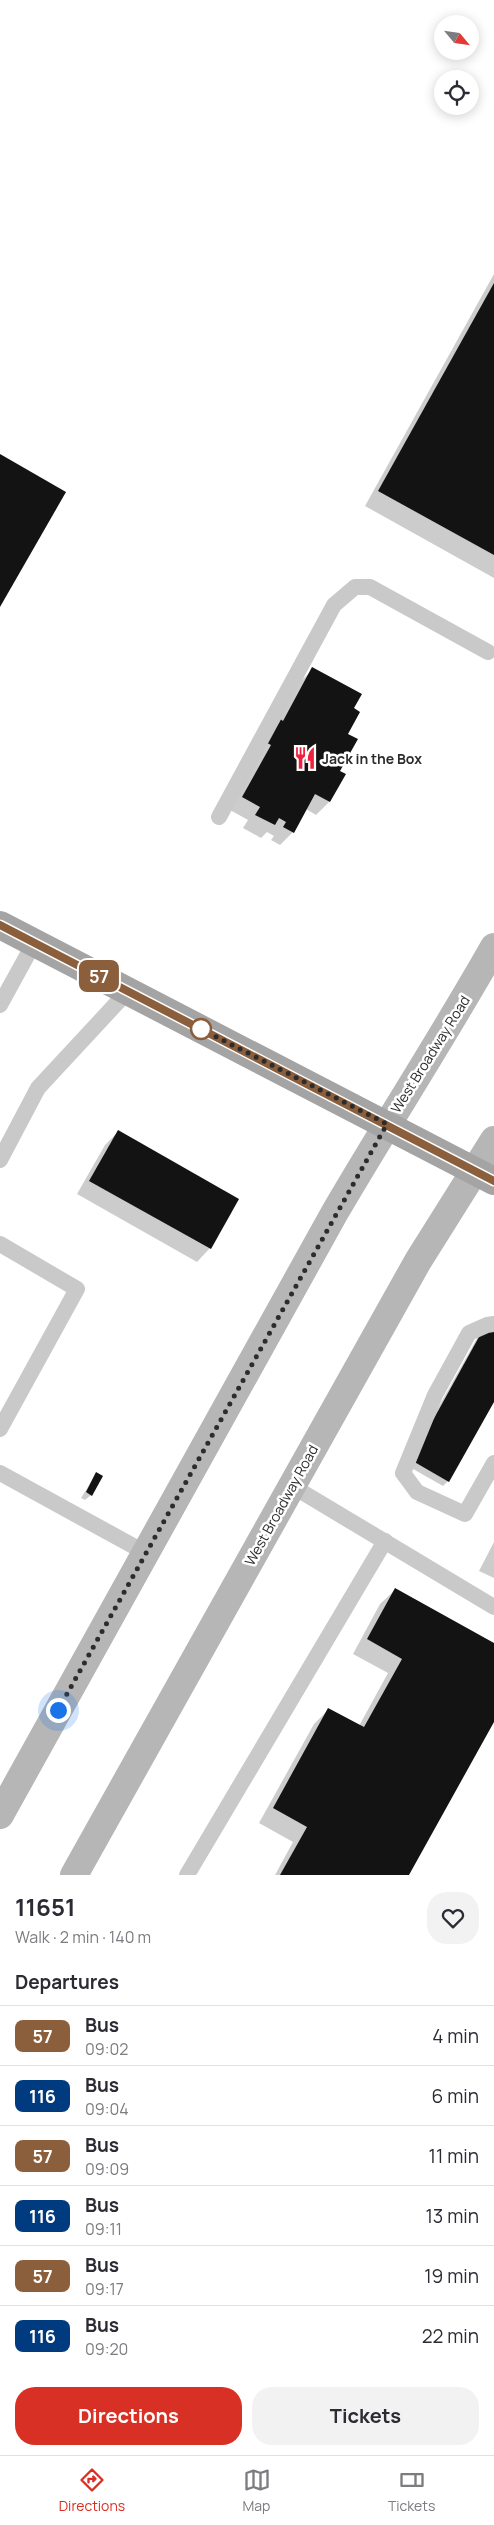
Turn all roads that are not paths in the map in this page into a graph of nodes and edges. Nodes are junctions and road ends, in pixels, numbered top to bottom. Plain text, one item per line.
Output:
1 (488, 652) dead end
2 (219, 816) dead end
3 (0, 925) edge
4 (34, 943) junction
5 (494, 947) edge
6 (128, 991) junction
7 (0, 1005) edge
8 (387, 1124) junction
9 (494, 1140) edge
10 (0, 1160) edge
11 (484, 1176) edge
12 (0, 1244) edge
13 (494, 1324) edge
14 (0, 1429) edge
15 (494, 1463) edge
16 (0, 1473) edge
17 (292, 1486) junction
18 (385, 1541) junction
19 (146, 1553) junction
20 (494, 1608) edge
21 (0, 1814) edge
22 (74, 1875) edge
23 (188, 1875) edge

1 - 2 lane
3 - 4 main road
4 - 6 main road
4 - 7 lane
5 - 8 main road, West Broadway Road
6 - 8 main road
6 - 10 lane
8 - 11 main road
8 - 19 main road, West Broadway Road
9 - 11 main road, West Broadway Road
11 - 17 main road, West Broadway Road
12 - 14 lane
13 - 15 lane
16 - 19 lane
17 - 18 lane
17 - 22 main road, West Broadway Road
18 - 20 lane
18 - 23 lane
19 - 21 main road, West Broadway Road

